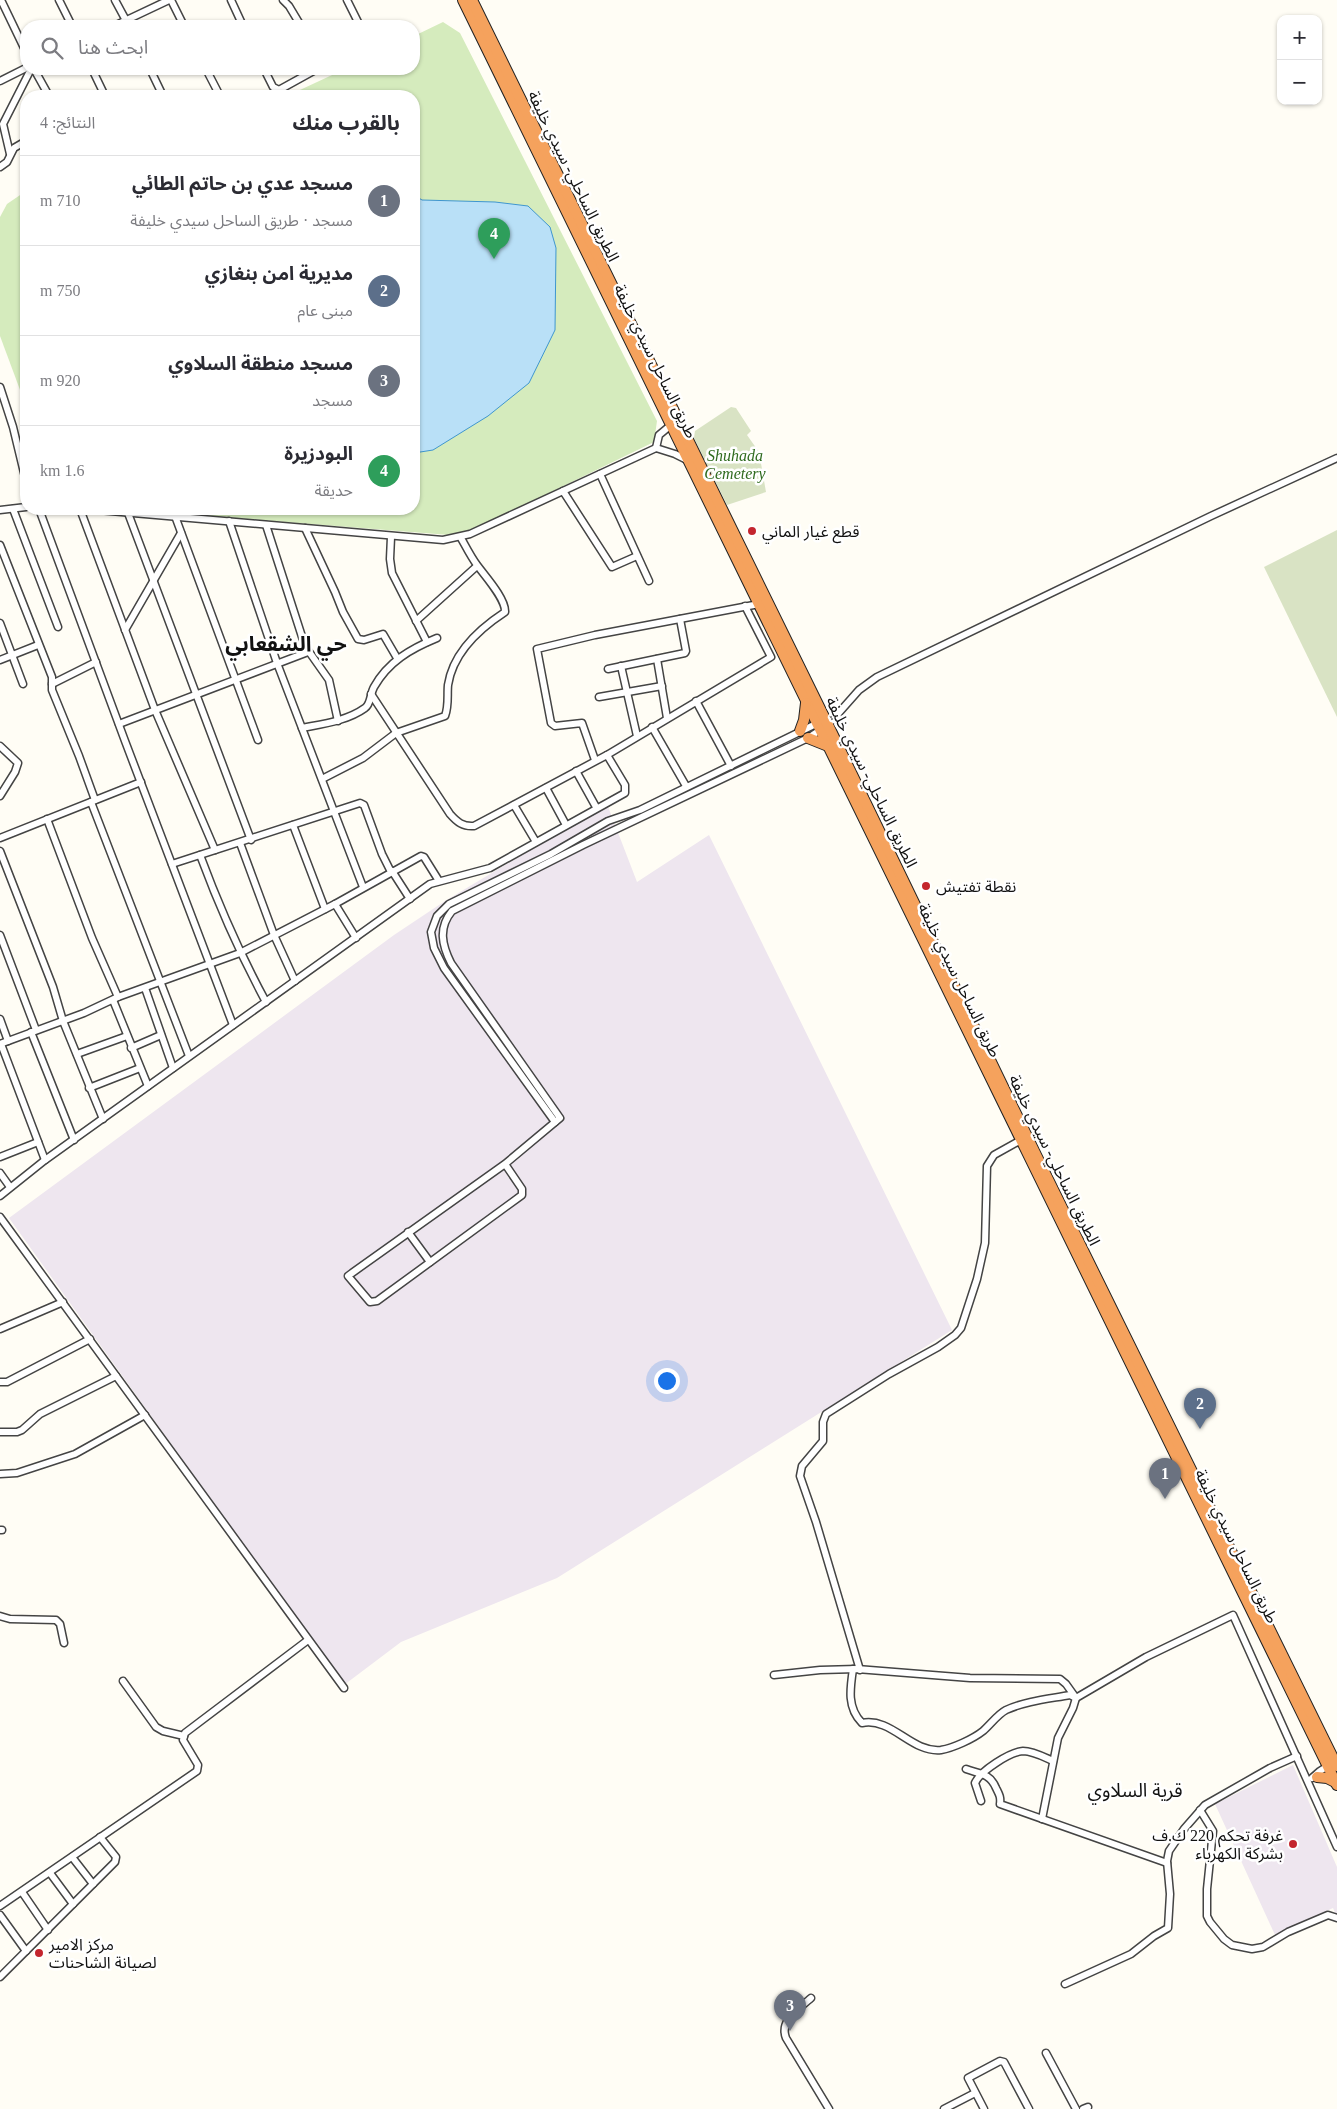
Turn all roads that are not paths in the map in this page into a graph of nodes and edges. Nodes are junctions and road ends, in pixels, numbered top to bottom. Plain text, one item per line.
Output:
1 (0, 0) edge
2 (59, 0) edge
3 (115, 0) edge
4 (170, 0) edge
5 (231, 0) edge
6 (283, 0) edge
7 (347, 0) edge
8 (463, 0) edge
9 (472, 0) edge
10 (69, 20) edge
11 (126, 20) edge
12 (133, 20) edge
13 (181, 20) edge
14 (240, 20) edge
15 (298, 20) edge
16 (357, 20) edge
17 (20, 40) edge
18 (20, 71) edge
19 (29, 75) edge
20 (36, 75) edge
21 (95, 75) edge
22 (153, 75) edge
23 (209, 75) edge
24 (267, 75) edge
25 (306, 75) edge
26 (0, 81) edge
27 (21, 90) edge
28 (45, 90) edge
29 (102, 90) edge
30 (160, 90) edge
31 (217, 90) edge
32 (279, 90) edge
33 (279, 90) edge
34 (20, 92) edge
35 (20, 144) edge
36 (10, 154) junction
37 (0, 167) edge
38 (0, 387) edge
39 (671, 424) junction
40 (656, 448) junction
41 (1337, 458) edge
42 (20, 459) edge
43 (689, 461) junction
44 (600, 474) junction
45 (563, 491) junction
46 (20, 508) edge
47 (13, 509) junction
48 (0, 510) edge
49 (42, 515) edge
50 (82, 515) edge
51 (129, 515) edge
52 (159, 515) edge
53 (175, 516) junction
54 (228, 522) junction
55 (266, 525) junction
56 (305, 528) junction
57 (181, 533) junction
58 (391, 536) junction
59 (461, 538) junction
60 (0, 545) edge
61 (637, 556) junction
62 (477, 566) junction
63 (153, 581) junction
64 (649, 581) dead end
65 (759, 604) junction
66 (745, 606) junction
67 (680, 619) junction
68 (416, 620) junction
69 (0, 624) edge
70 (58, 627) dead end
71 (126, 630) junction
72 (437, 638) dead end
73 (427, 642) junction
74 (38, 645) junction
75 (308, 652) junction
76 (781, 652) junction
77 (12, 655) junction
78 (771, 657) junction
79 (397, 658) junction
80 (0, 660) edge
81 (657, 660) junction
82 (96, 662) junction
83 (277, 663) junction
84 (621, 666) junction
85 (608, 669) dead end
86 (236, 680) junction
87 (24, 684) dead end
88 (52, 684) junction
89 (662, 686) junction
90 (627, 692) junction
91 (196, 694) junction
92 (371, 694) junction
93 (600, 697) dead end
94 (696, 701) junction
95 (806, 702) junction
96 (155, 710) junction
97 (667, 718) junction
98 (338, 720) junction
99 (119, 724) junction
100 (825, 724) junction
101 (652, 727) junction
102 (302, 728) junction
103 (396, 733) junction
104 (804, 735) junction
105 (637, 736) junction
106 (258, 740) dead end
107 (0, 746) edge
108 (828, 746) junction
109 (607, 755) junction
110 (595, 760) junction
111 (731, 766) junction
112 (576, 772) junction
113 (322, 779) junction
114 (141, 782) junction
115 (686, 786) junction
116 (546, 788) junction
117 (0, 796) edge
118 (93, 801) junction
119 (514, 805) junction
120 (596, 808) junction
121 (334, 811) junction
122 (628, 814) junction
123 (48, 819) junction
124 (630, 822) junction
125 (293, 825) junction
126 (566, 825) junction
127 (0, 838) edge
128 (579, 838) junction
129 (251, 840) junction
130 (536, 842) junction
131 (240, 843) junction
132 (583, 845) junction
133 (214, 850) junction
134 (0, 851) edge
135 (200, 855) junction
136 (172, 864) junction
137 (392, 872) junction
138 (439, 881) junction
139 (363, 887) junction
140 (410, 898) junction
141 (335, 904) junction
142 (325, 909) junction
143 (274, 935) junction
144 (0, 936) edge
145 (356, 938) junction
146 (240, 953) junction
147 (451, 963) junction
148 (211, 965) junction
149 (444, 968) junction
150 (295, 981) junction
151 (162, 982) junction
152 (145, 988) junction
153 (115, 999) junction
154 (266, 1002) junction
155 (0, 1019) edge
156 (63, 1021) junction
157 (233, 1025) junction
158 (34, 1031) junction
159 (161, 1035) junction
160 (127, 1036) junction
161 (8, 1041) junction
162 (0, 1044) edge
163 (131, 1048) junction
164 (77, 1054) junction
165 (190, 1056) junction
166 (140, 1068) junction
167 (173, 1068) junction
168 (148, 1086) junction
169 (90, 1088) junction
170 (103, 1119) junction
171 (558, 1120) junction
172 (74, 1140) junction
173 (1020, 1140) junction
174 (38, 1142) junction
175 (0, 1156) edge
176 (45, 1160) junction
177 (505, 1164) junction
178 (0, 1173) edge
179 (10, 1187) junction
180 (0, 1196) edge
181 (0, 1217) edge
182 (408, 1232) junction
183 (430, 1262) junction
184 (63, 1302) junction
185 (0, 1329) edge
186 (90, 1339) junction
187 (116, 1376) junction
188 (0, 1382) edge
189 (145, 1415) junction
190 (0, 1432) edge
191 (2, 1473) edge
192 (0, 1616) edge
193 (308, 1640) junction
194 (64, 1643) dead end
195 (856, 1669) junction
196 (774, 1675) dead end
197 (123, 1681) dead end
198 (344, 1688) dead end
199 (1076, 1698) junction
200 (184, 1736) junction
201 (1297, 1756) junction
202 (1053, 1761) junction
203 (1333, 1764) edge
204 (966, 1769) dead end
205 (982, 1774) junction
206 (1313, 1777) junction
207 (1336, 1784) edge
208 (981, 1801) dead end
209 (1200, 1810) junction
210 (1042, 1819) junction
211 (100, 1838) junction
212 (1337, 1847) edge
213 (72, 1857) junction
214 (1167, 1863) junction
215 (50, 1873) junction
216 (93, 1884) junction
217 (22, 1892) junction
218 (73, 1904) junction
219 (0, 1906) edge
220 (0, 1915) edge
221 (1337, 1918) edge
222 (48, 1930) junction
223 (26, 1951) junction
224 (0, 1977) edge
225 (1065, 1984) dead end
226 (811, 1998) dead end
227 (1046, 2053) dead end
228 (975, 2093) junction
229 (957, 2106) edge
230 (830, 2109) edge
231 (944, 2109) edge
232 (984, 2109) edge
233 (1029, 2109) edge
234 (1076, 2109) edge

1 - 17 street
2 - 10 street
3 - 11 street
4 - 12 street
4 - 13 street
5 - 14 street
6 - 15 street
7 - 16 street
8 - 39 highway, طريق الساحل سيدي خليفة
9 - 100 highway, الطريق الساحلي- سيدي خليفة
18 - 26 street
19 - 27 street
20 - 28 street
21 - 29 street
22 - 30 street
23 - 31 street
24 - 33 street
25 - 32 street
34 - 36 street
35 - 36 street
36 - 37 street
38 - 42 street
39 - 40 street
39 - 43 highway, طريق الساحل سيدي خليفة
40 - 43 street
40 - 44 street
41 - 100 street
43 - 65 highway, طريق الساحل سيدي خليفة
44 - 45 street
44 - 61 street
45 - 59 street
45 - 61 street
46 - 47 street
47 - 48 street
47 - 70 street
49 - 82 street
50 - 71 street
51 - 63 street
52 - 53 street
53 - 54 street
53 - 57 street
54 - 55 street
54 - 83 street
55 - 56 street
55 - 75 street
56 - 58 street
56 - 79 street
57 - 63 street
57 - 86 street
58 - 59 street
58 - 68 street
59 - 62 street
60 - 74 street
61 - 64 street
62 - 68 street
62 - 103 street
63 - 71 street
63 - 91 street
65 - 66 street
65 - 76 highway, طريق الساحل سيدي خليفة
66 - 67 street
66 - 78 street
67 - 81 street
67 - 110 street
68 - 73 street
69 - 77 street
71 - 96 street
72 - 73 street
73 - 79 street
74 - 77 street
74 - 88 street
75 - 83 street
75 - 98 street
76 - 78 street
76 - 95 highway, طريق الساحل سيدي خليفة
77 - 80 street
77 - 87 street
78 - 94 street
79 - 92 street
81 - 84 street
81 - 89 street
82 - 88 street
82 - 99 street
83 - 86 street
83 - 102 street
84 - 85 street
84 - 90 street
86 - 91 street
86 - 106 street
88 - 118 street
89 - 90 street
89 - 97 street
90 - 93 street
90 - 105 street
91 - 96 street
91 - 129 street
92 - 98 street
92 - 103 street
94 - 97 street
94 - 111 street
95 - 100 highway, طريق الساحل سيدي خليفة
95 - 104 highway
96 - 99 street
96 - 133 street
97 - 101 street
98 - 102 street
99 - 114 street
100 - 104 street
100 - 104 street
100 - 108 highway, طريق الساحل سيدي خليفة
100 - 203 highway, الطريق الساحلي- سيدي خليفة
101 - 105 street
101 - 115 street
102 - 113 street
103 - 113 street
103 - 119 street
104 - 108 highway
104 - 111 street
104 - 124 street
105 - 109 street
107 - 117 street
108 - 173 highway, طريق الساحل سيدي خليفة
109 - 110 street
109 - 120 street
110 - 112 street
111 - 115 street
112 - 116 street
112 - 120 street
113 - 121 street
114 - 118 street
114 - 136 street
115 - 122 street
116 - 119 street
116 - 126 street
118 - 123 street
118 - 151 street
119 - 130 street
120 - 126 street
121 - 125 street
121 - 137 street
121 - 139 street
122 - 124 street
122 - 128 street
123 - 127 street
123 - 153 street
124 - 132 street
125 - 129 street
125 - 142 street
126 - 130 street
128 - 132 street
128 - 149 street
129 - 131 street
130 - 138 street
131 - 133 street
131 - 143 street
132 - 147 street
133 - 135 street
134 - 156 street
135 - 136 street
135 - 146 street
136 - 148 street
137 - 138 street
137 - 139 street
137 - 140 street
138 - 140 street
139 - 141 street
140 - 145 street
141 - 142 street
141 - 145 street
142 - 143 street
143 - 146 street
143 - 150 street
144 - 158 street
145 - 150 street
146 - 148 street
146 - 154 street
147 - 149 street
147 - 171 street
148 - 151 street
148 - 157 street
149 - 171 street
150 - 154 street
151 - 152 street
151 - 165 street
152 - 153 street
152 - 159 street
153 - 156 street
153 - 160 street
154 - 157 street
155 - 161 street
156 - 158 street
156 - 164 street
157 - 165 street
158 - 161 street
158 - 172 street
159 - 163 street
159 - 167 street
160 - 163 street
160 - 164 street
161 - 162 street
162 - 174 street
163 - 166 street
164 - 169 street
165 - 167 street
166 - 168 street
166 - 169 street
167 - 168 street
168 - 170 street
169 - 170 street
170 - 172 street
171 - 177 street
172 - 176 street
173 - 195 street
173 - 203 highway, طريق الساحل سيدي خليفة
174 - 175 street
174 - 176 street
176 - 179 street
177 - 182 street
177 - 183 street
178 - 179 street
179 - 180 street
181 - 184 street
182 - 183 street
182 - 183 street
184 - 185 street
184 - 186 street
186 - 187 street
186 - 188 street
187 - 189 street
187 - 190 street
189 - 191 street
189 - 193 street
192 - 194 street
193 - 198 street
193 - 200 street
195 - 196 street
195 - 199 street
195 - 199 street
197 - 200 street
199 - 201 street
199 - 202 street
200 - 211 street
201 - 206 street
201 - 209 street
202 - 205 street
202 - 210 street
203 - 206 highway
203 - 206 street
203 - 207 highway, طريق الساحل سيدي خليفة
204 - 205 street
205 - 208 street
205 - 210 street
206 - 207 highway
206 - 212 street
209 - 214 street
209 - 221 street
210 - 214 street
211 - 213 street
211 - 216 street
213 - 215 street
213 - 216 street
214 - 225 street
215 - 217 street
215 - 218 street
216 - 218 street
217 - 219 street
217 - 222 street
218 - 222 street
220 - 223 street
222 - 223 street
223 - 224 street
226 - 230 street
227 - 234 street
228 - 229 street
228 - 232 street
228 - 233 street
229 - 231 street

